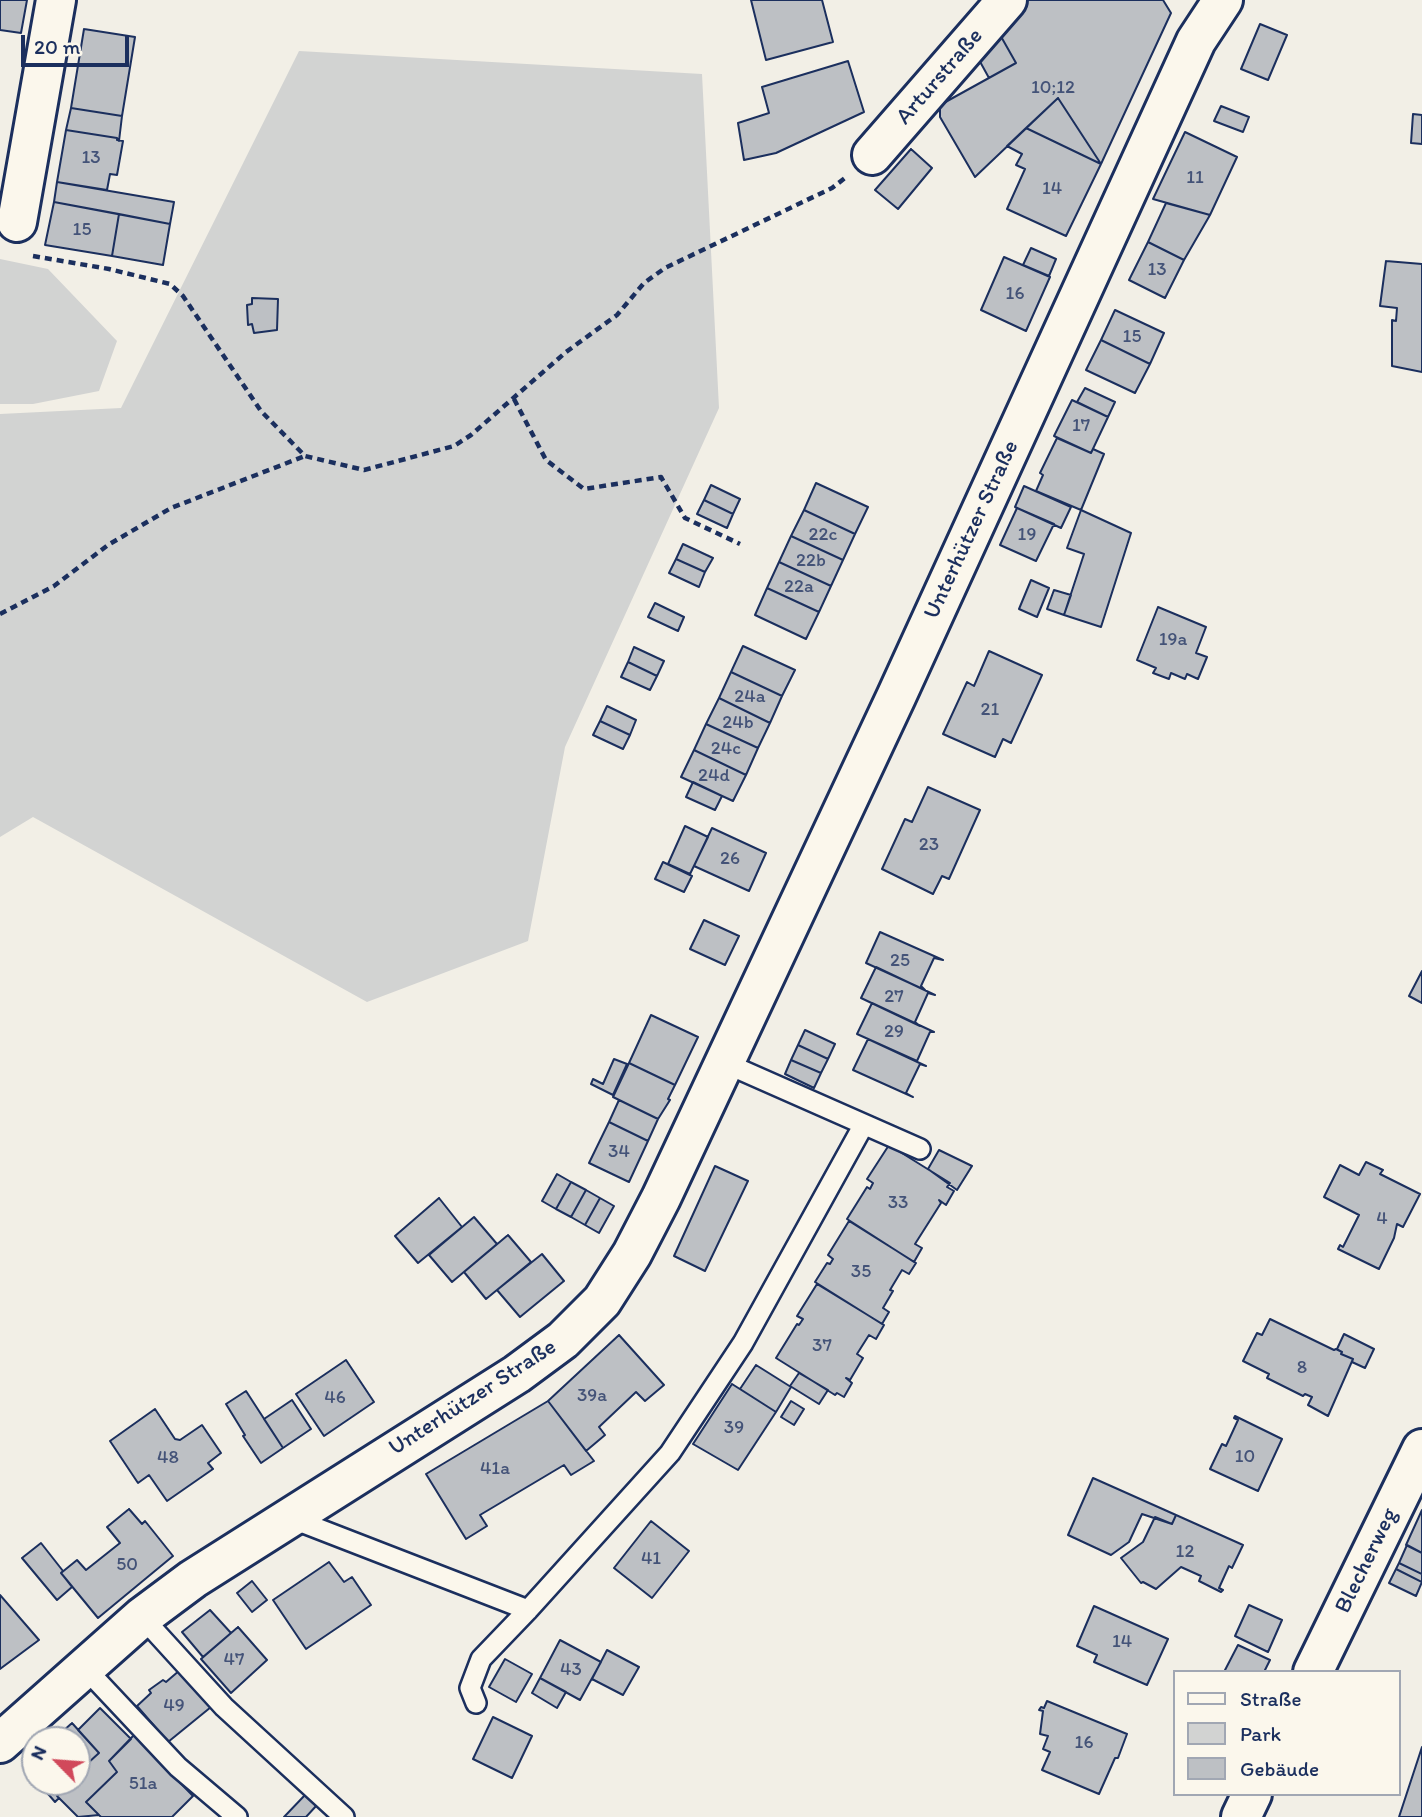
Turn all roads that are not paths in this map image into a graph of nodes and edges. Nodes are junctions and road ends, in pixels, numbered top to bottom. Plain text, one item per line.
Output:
1 (56, 0) edge
2 (1007, 0) edge
3 (1223, 0) edge
4 (873, 155) road end
5 (17, 222) road end
6 (725, 1063) junction
7 (863, 1126) junction
8 (920, 1149) dead end
9 (1422, 1449) edge
10 (287, 1517) junction
11 (528, 1611) junction
12 (142, 1617) junction
13 (85, 1668) junction
14 (1313, 1670) edge
15 (476, 1703) dead end
16 (0, 1743) edge
17 (1251, 1796) edge
18 (237, 1817) edge
19 (344, 1817) edge
20 (1241, 1817) edge

1 - 5 street
2 - 4 street, Arturstraße
3 - 6 street, Unterhützer Straße
6 - 7 lane
6 - 10 street, Unterhützer Straße
7 - 8 lane
7 - 11 lane
9 - 14 street, Blecherweg
10 - 11 lane
10 - 12 street, Unterhützer Straße
11 - 15 lane
12 - 13 street, Unterhützer Straße
12 - 19 lane
13 - 16 street, Unterhützer Straße
13 - 18 lane
17 - 20 street

